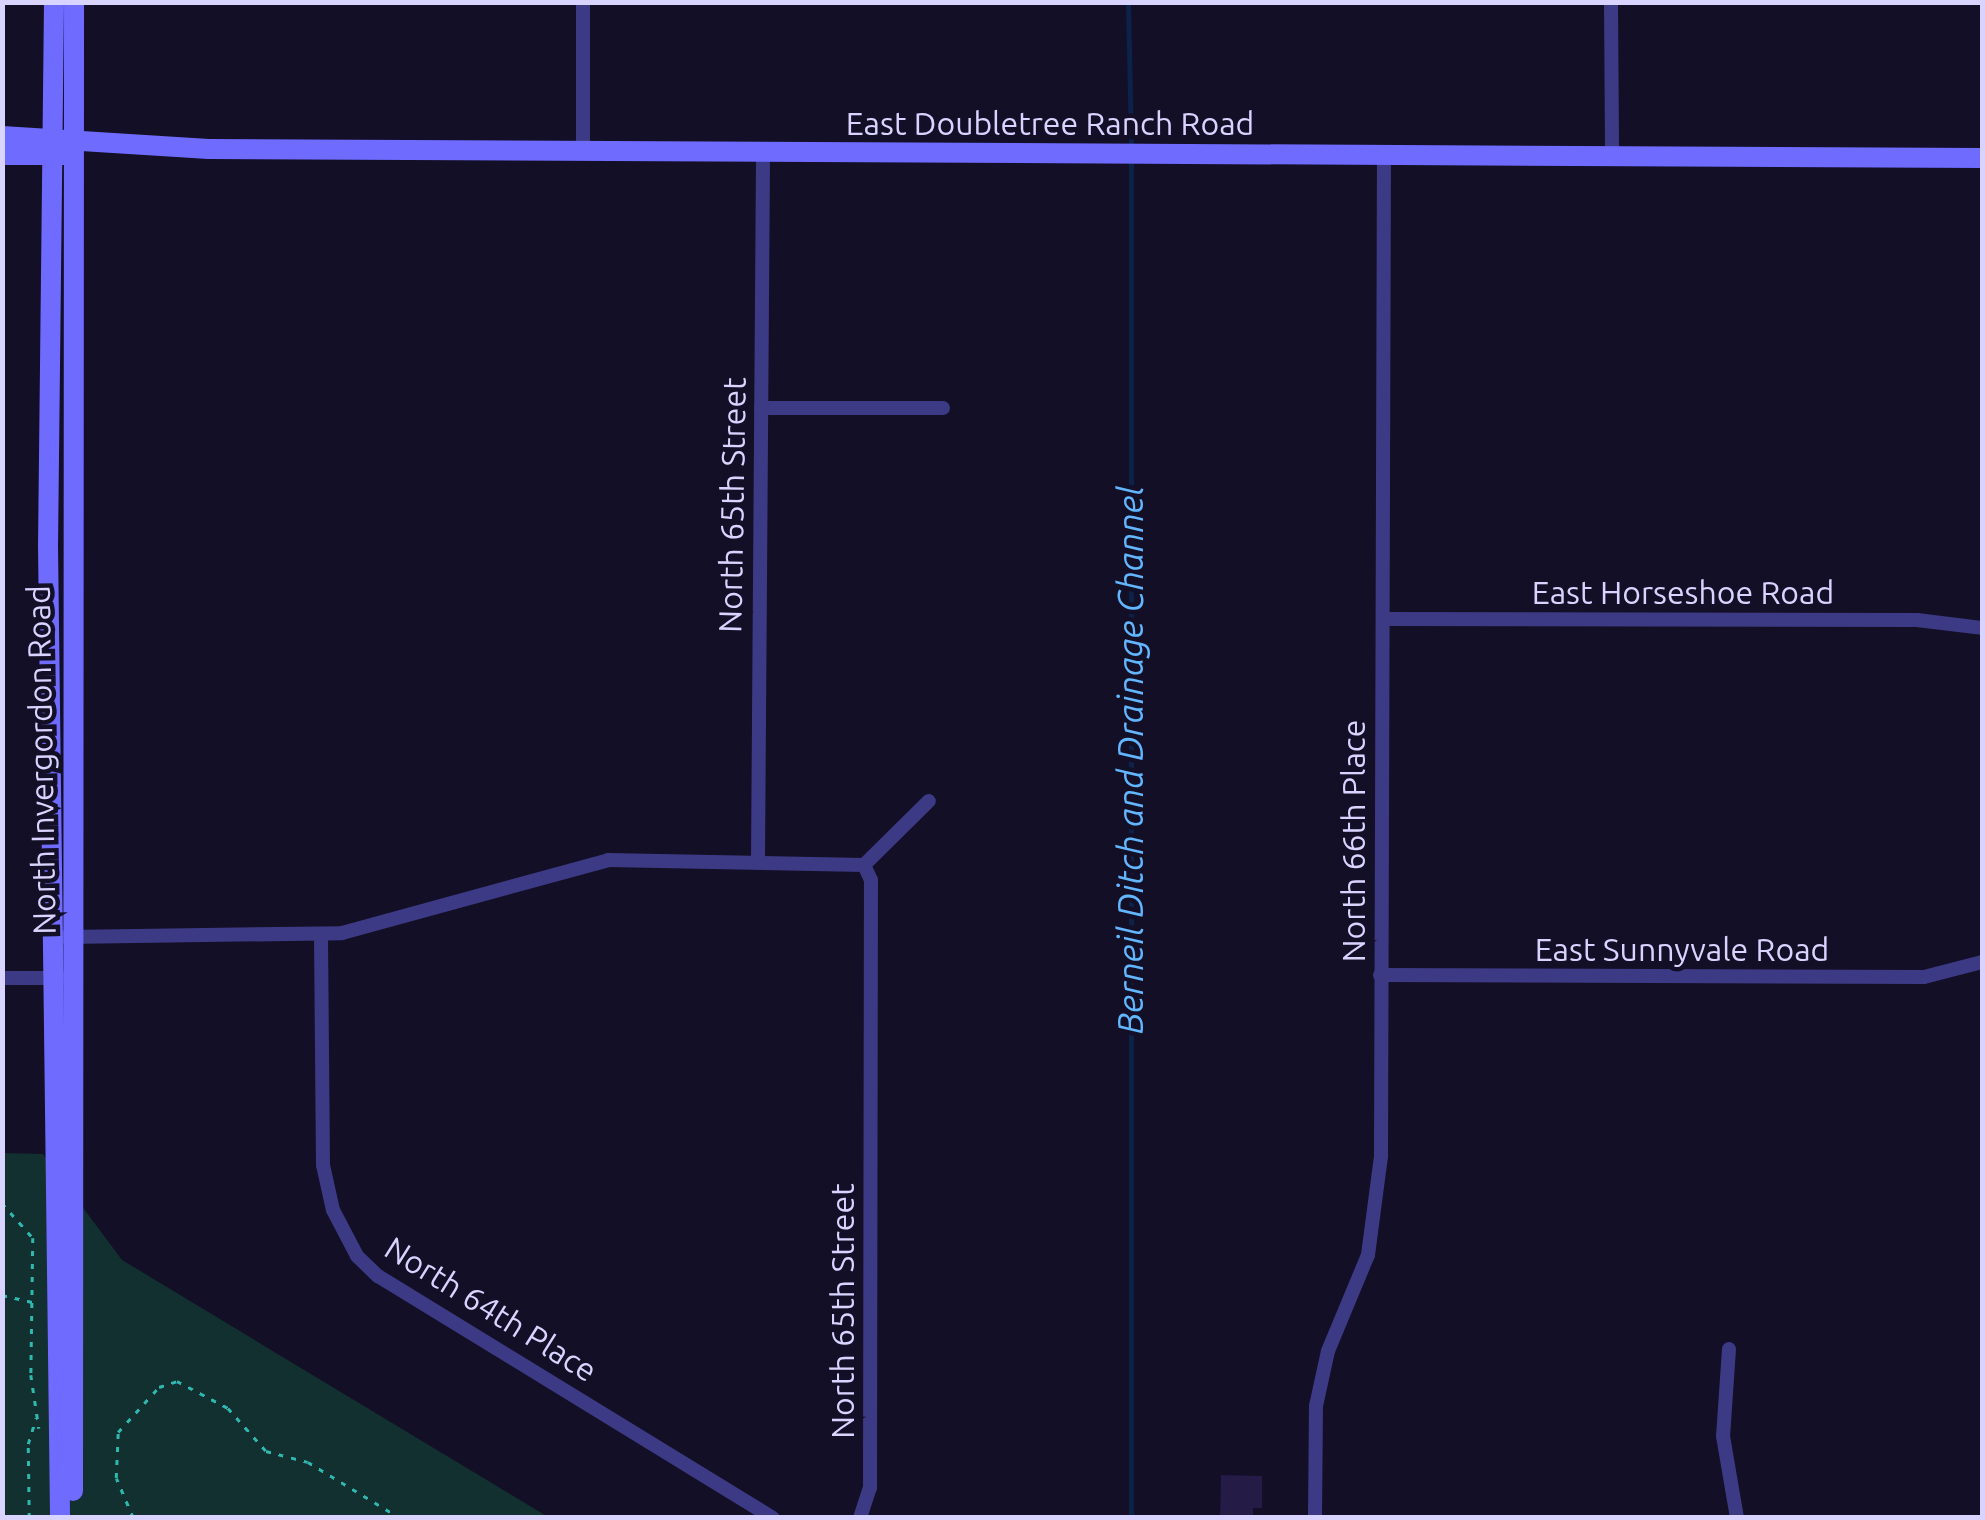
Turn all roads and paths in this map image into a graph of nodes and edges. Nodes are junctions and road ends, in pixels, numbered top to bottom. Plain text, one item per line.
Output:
1 (54, 2) edge
2 (74, 2) edge
3 (584, 2) edge
4 (1611, 2) edge
5 (2, 136) edge
6 (64, 147) junction
7 (583, 150) junction
8 (763, 152) junction
9 (1384, 154) junction
10 (2, 155) edge
11 (1612, 156) junction
12 (1982, 158) edge
13 (761, 408) junction
14 (944, 408) dead end
15 (1383, 620) junction
16 (1982, 628) edge
17 (929, 801) dead end
18 (758, 858) junction
19 (864, 865) junction
20 (321, 936) junction
21 (64, 937) junction
22 (1982, 962) edge
23 (1380, 975) junction
24 (2, 978) edge
25 (63, 978) junction
26 (2, 1203) edge
27 (2, 1296) edge
28 (34, 1302) junction
29 (1728, 1348) dead end
30 (38, 1418) junction
31 (40, 1438) dead end
32 (64, 1516) edge
33 (29, 1518) edge
34 (133, 1518) edge
35 (400, 1518) edge
36 (773, 1518) edge
37 (860, 1518) edge
38 (1315, 1518) edge
39 (1737, 1518) edge

1 - 6 main road, North Invergordon Road
2 - 6 main road, North Invergordon Road
3 - 7 street
4 - 11 street
5 - 6 main road, East Doubletree Ranch Road
6 - 7 main road, East Doubletree Ranch Road
6 - 10 main road, East Doubletree Ranch Road
6 - 21 main road, North Invergordon Road
7 - 8 main road, East Doubletree Ranch Road
8 - 9 main road, East Doubletree Ranch Road
8 - 13 street, North 65th Street
9 - 11 main road, East Doubletree Ranch Road
9 - 15 street, North 66th Place
11 - 12 main road, East Doubletree Ranch Road
13 - 14 street
13 - 18 street, North 65th Street
15 - 16 street, East Horseshoe Road
15 - 23 street, North 66th Place
17 - 19 street
18 - 19 street
18 - 20 street
19 - 37 street, North 65th Street
20 - 21 street
20 - 36 street, North 64th Place
21 - 25 main road, North Invergordon Road
22 - 23 street, East Sunnyvale Road
23 - 38 street, North 66th Place
24 - 25 street
25 - 32 main road, North Invergordon Road
26 - 28 path
27 - 28 path
28 - 30 path
29 - 39 street
30 - 31 path
30 - 33 path
34 - 35 path

